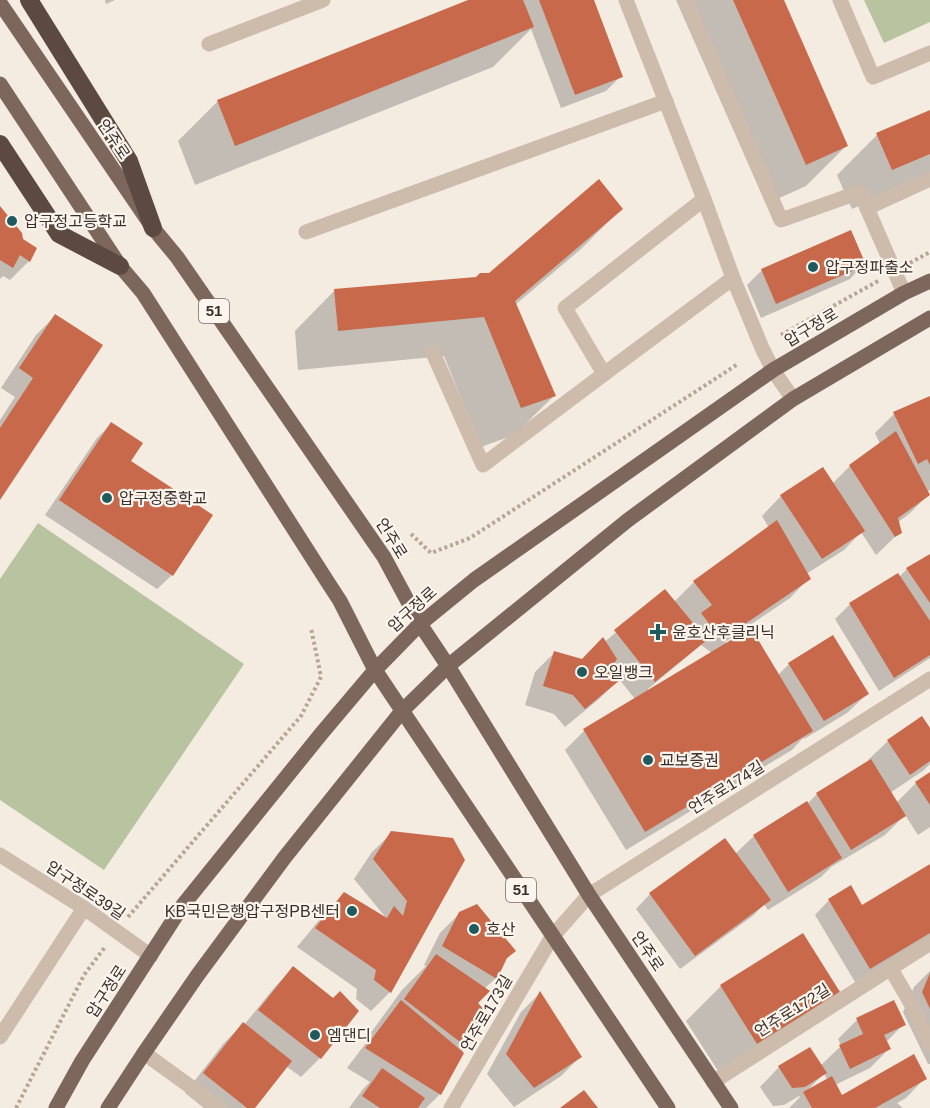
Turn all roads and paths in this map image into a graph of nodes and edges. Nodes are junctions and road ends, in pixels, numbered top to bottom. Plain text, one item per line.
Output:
1 (29, 0) edge
2 (323, 0) edge
3 (626, 0) edge
4 (686, 0) edge
5 (840, 0) edge
6 (0, 3) edge
7 (209, 45) dead end
8 (930, 53) edge
9 (0, 84) edge
10 (666, 101) junction
11 (0, 144) edge
12 (930, 179) edge
13 (704, 199) junction
14 (867, 208) junction
15 (153, 228) junction
16 (306, 232) dead end
17 (930, 252) edge
18 (120, 266) junction
19 (894, 271) junction
20 (733, 278) junction
21 (930, 281) edge
22 (904, 293) junction
23 (930, 318) edge
24 (781, 335) dead end
25 (433, 353) dead end
26 (738, 364) dead end
27 (773, 370) junction
28 (604, 374) junction
29 (793, 399) junction
30 (411, 534) dead end
31 (420, 624) junction
32 (311, 628) dead end
33 (448, 666) junction
34 (375, 670) junction
35 (930, 679) edge
36 (402, 711) junction
37 (0, 855) edge
38 (589, 895) junction
39 (84, 908) junction
40 (116, 932) junction
41 (552, 937) junction
42 (930, 943) edge
43 (151, 956) junction
44 (891, 969) junction
45 (0, 1037) edge
46 (930, 1044) edge
47 (144, 1053) junction
48 (713, 1082) junction
49 (16, 1108) edge
50 (56, 1108) edge
51 (108, 1108) edge
52 (220, 1108) edge
53 (451, 1108) edge
54 (668, 1108) edge
55 (731, 1108) edge

1 - 15 highway
2 - 7 street
3 - 10 street
4 - 14 street
5 - 8 street
6 - 15 main road, 언주로 / 51
9 - 18 main road, 51
10 - 13 street
10 - 16 street
11 - 18 highway
12 - 14 street
13 - 20 street
13 - 28 street
14 - 19 street
15 - 31 main road, 언주로 / 51
17 - 19 path
18 - 34 main road, 51
19 - 22 street
19 - 24 path
20 - 27 street
20 - 28 street
21 - 22 main road, 압구정로
22 - 27 main road, 압구정로
23 - 29 main road
25 - 28 street
26 - 30 path
27 - 29 street
27 - 31 main road, 압구정로
29 - 33 main road
31 - 33 main road, 언주로 / 51
31 - 34 main road, 압구정로
32 - 40 path
33 - 36 main road
33 - 38 main road, 언주로 / 51
34 - 36 main road, 51
34 - 43 main road, 압구정로
35 - 38 street, 언주로174길
36 - 41 main road, 51
36 - 47 main road
37 - 39 street, 압구정로39길
38 - 41 street, 언주로174길
38 - 48 main road, 언주로 / 51
39 - 40 street, 압구정로39길
39 - 45 street
40 - 43 street, 압구정로39길
40 - 49 path
41 - 53 street, 언주로173길
41 - 54 main road, 51
42 - 44 street, 언주로172길
43 - 50 main road, 압구정로
44 - 46 street
44 - 48 street, 언주로172길
47 - 51 main road
47 - 52 street
48 - 55 main road, 언주로 / 51

